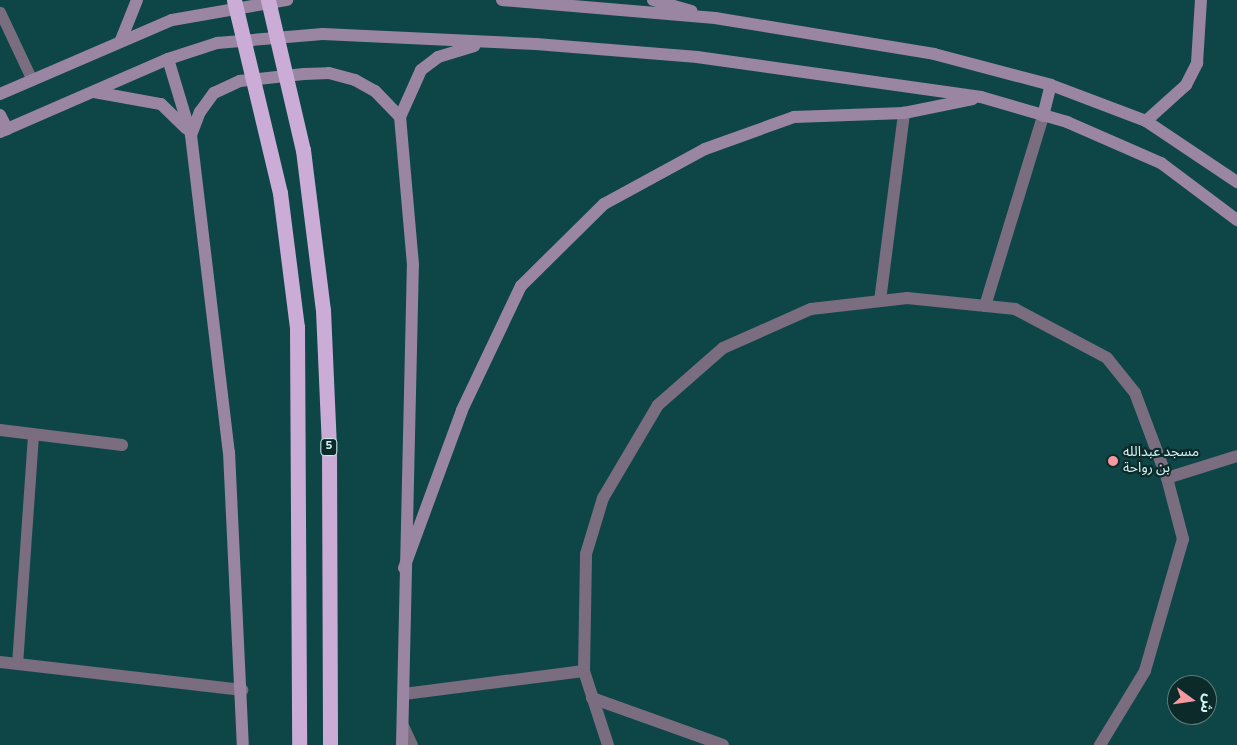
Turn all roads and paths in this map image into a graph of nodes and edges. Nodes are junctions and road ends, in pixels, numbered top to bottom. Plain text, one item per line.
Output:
1 (137, 0) edge
2 (234, 0) edge
3 (268, 0) edge
4 (287, 0) edge
5 (502, 0) edge
6 (653, 0) edge
7 (1201, 0) edge
8 (0, 12) edge
9 (715, 18) junction
10 (121, 40) junction
11 (488, 42) junction
12 (168, 59) junction
13 (32, 80) junction
14 (1051, 85) junction
15 (92, 92) junction
16 (0, 94) edge
17 (982, 97) junction
18 (904, 114) junction
19 (0, 115) edge
20 (1043, 116) junction
21 (400, 117) junction
22 (1146, 121) junction
23 (4, 130) edge
24 (191, 136) junction
25 (1237, 182) edge
26 (1237, 220) edge
27 (880, 301) junction
28 (985, 306) junction
29 (0, 430) edge
30 (33, 434) junction
31 (122, 445) dead end
32 (1237, 456) edge
33 (1167, 478) junction
34 (404, 568) junction
35 (0, 662) edge
36 (17, 664) junction
37 (584, 671) junction
38 (242, 690) junction
39 (404, 694) junction
40 (592, 698) junction
41 (403, 726) junction
42 (242, 745) edge
43 (299, 745) edge
44 (330, 745) edge
45 (402, 745) edge
46 (412, 745) edge
47 (608, 745) edge
48 (723, 745) edge
49 (1100, 745) edge

1 - 10 street
2 - 43 highway
3 - 44 highway, 5
4 - 10 street
5 - 9 street
6 - 9 street
7 - 22 street
8 - 13 lane
9 - 14 street
10 - 13 street
11 - 12 street
11 - 17 street
11 - 21 street
12 - 15 street
12 - 24 street
13 - 16 street
14 - 20 street
14 - 22 street
15 - 23 street
15 - 24 street
17 - 18 street
17 - 20 street
18 - 27 street
18 - 34 street
19 - 23 street
20 - 26 street
20 - 28 street
21 - 24 street
21 - 34 street
22 - 25 street
24 - 38 street
27 - 28 street
27 - 37 street
28 - 33 street
29 - 30 street
30 - 31 street
30 - 36 lane
32 - 33 street
33 - 49 street
34 - 39 street
35 - 36 street
36 - 38 street
37 - 39 street
37 - 40 street
38 - 42 street
39 - 41 street
40 - 47 street
40 - 48 street
41 - 45 street
41 - 46 street

